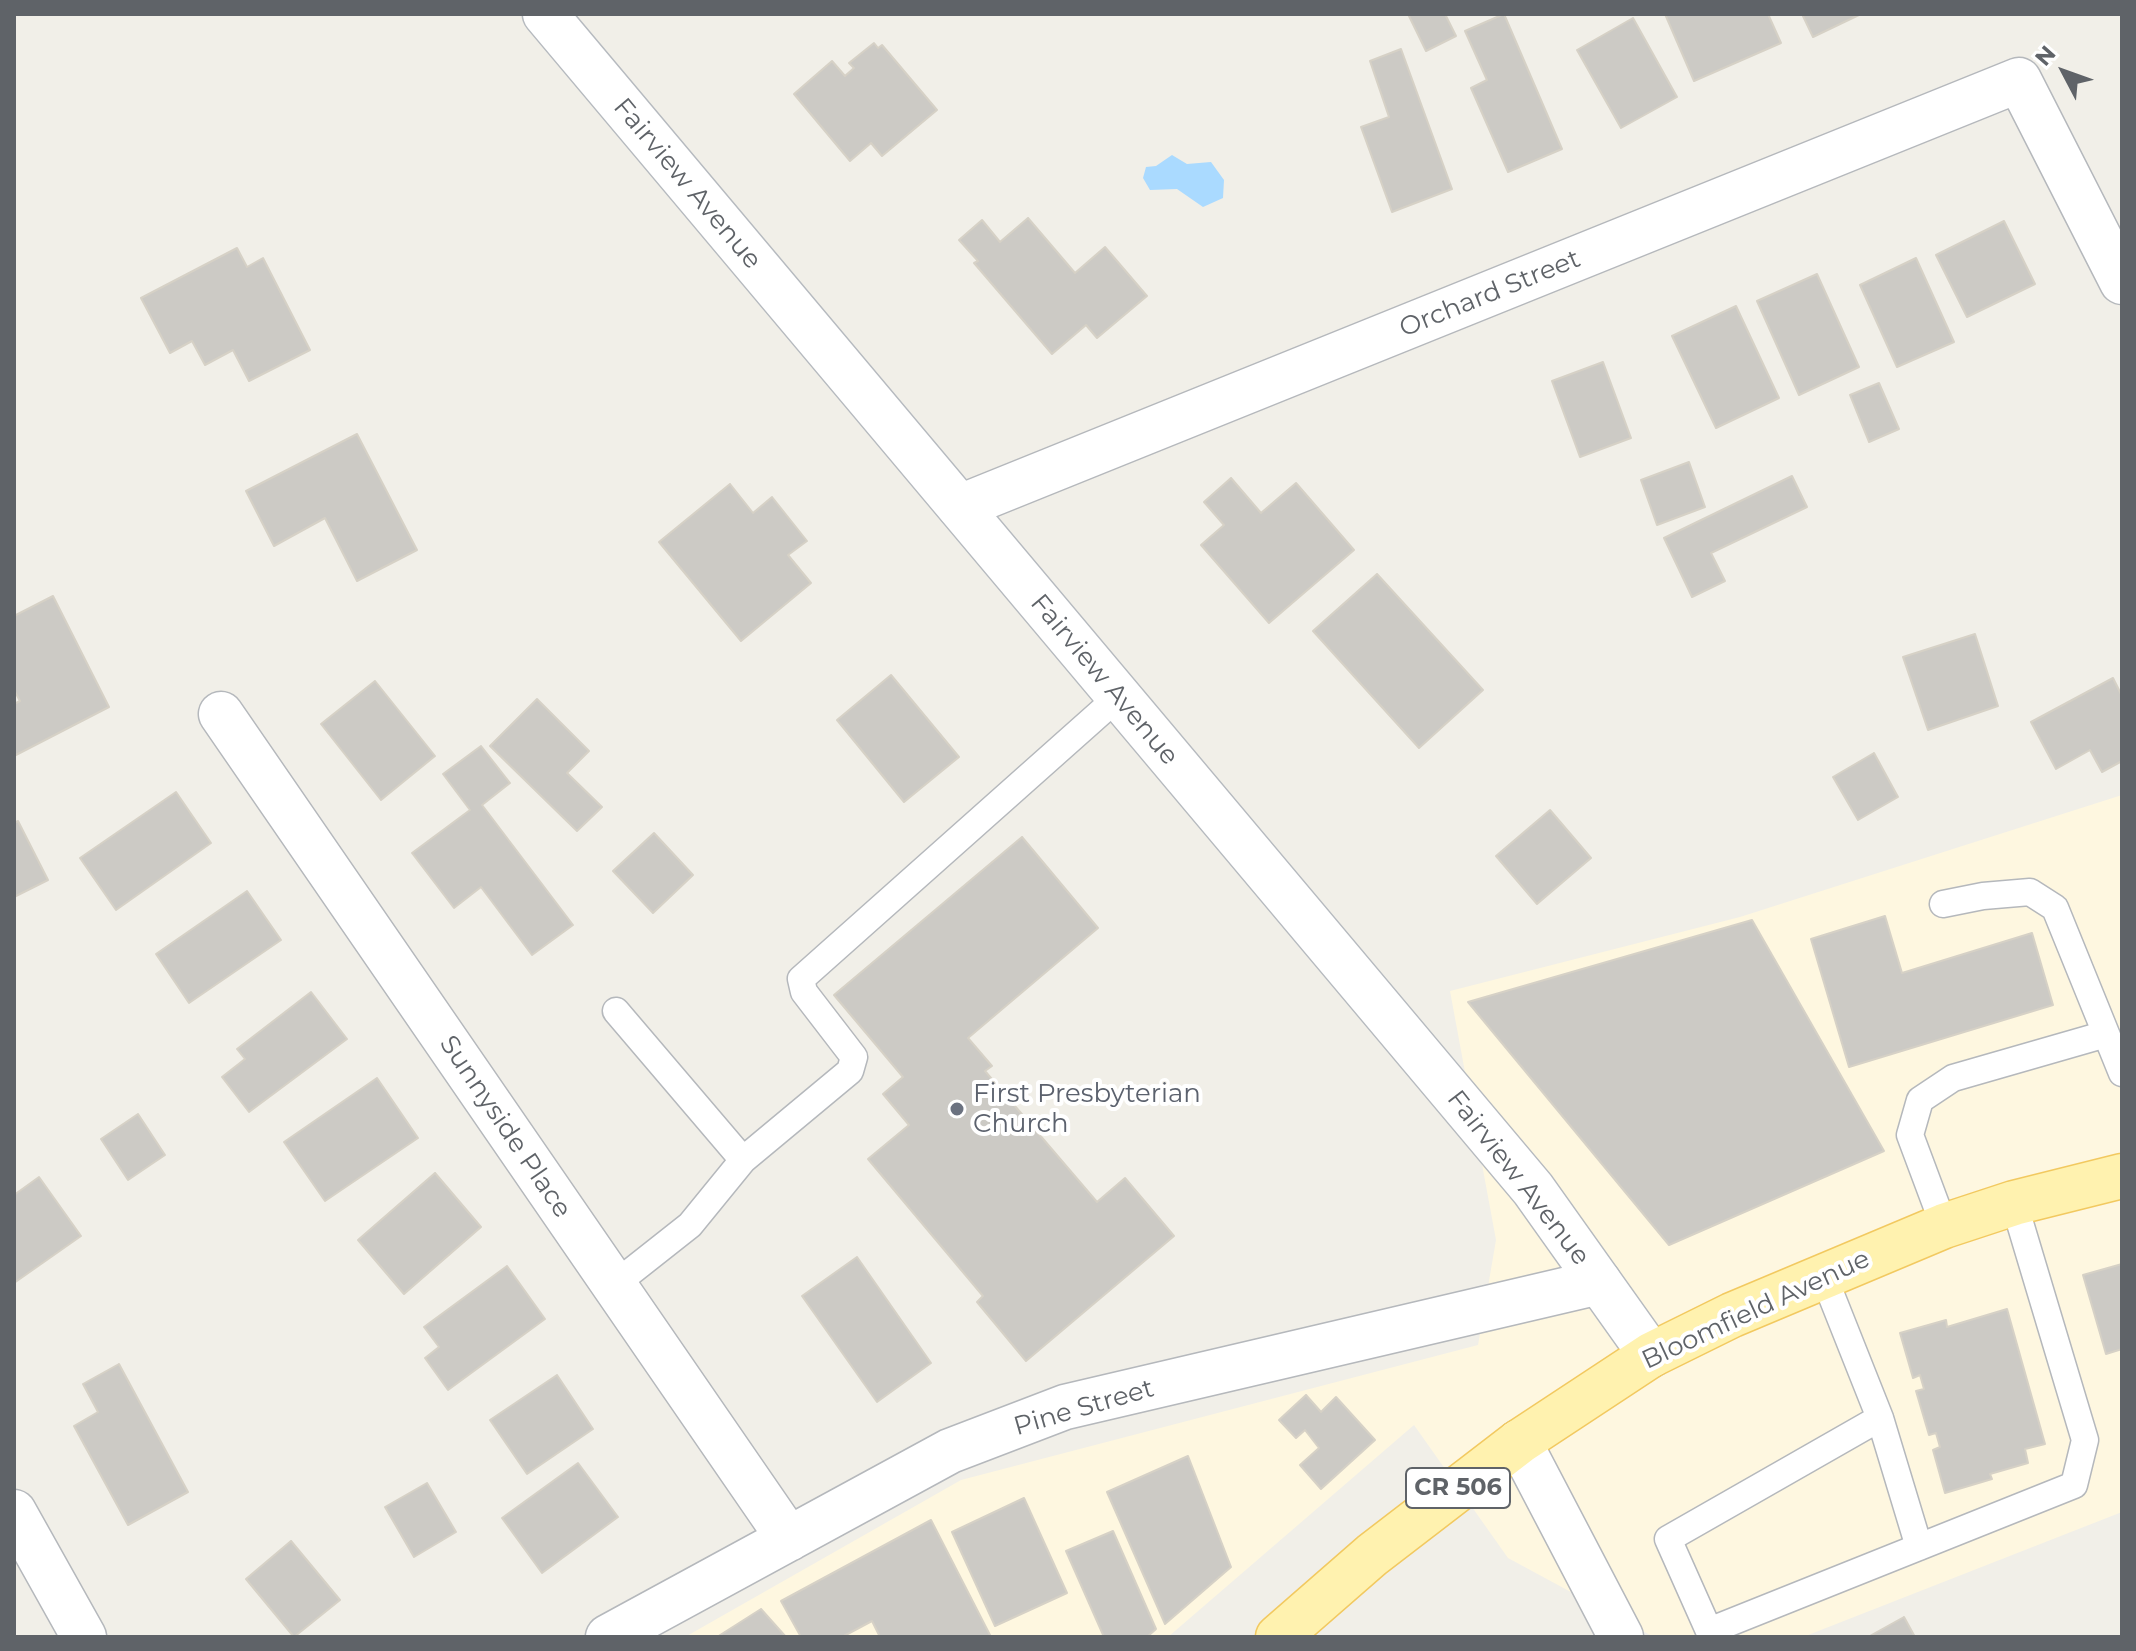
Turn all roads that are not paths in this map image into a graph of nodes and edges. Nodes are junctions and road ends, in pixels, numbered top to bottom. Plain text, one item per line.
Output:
1 (545, 14) edge
2 (2122, 282) edge
3 (960, 507) junction
4 (1118, 697) junction
5 (221, 714) dead end
6 (1943, 904) dead end
7 (616, 1011) dead end
8 (2106, 1034) junction
9 (2122, 1073) edge
10 (743, 1160) junction
11 (2122, 1176) edge
12 (2014, 1203) junction
13 (1944, 1226) junction
14 (1824, 1277) junction
15 (1599, 1282) junction
16 (614, 1285) junction
17 (1651, 1355) junction
18 (1880, 1418) junction
19 (1519, 1442) junction
20 (14, 1512) edge
21 (789, 1539) junction
22 (1919, 1547) junction
23 (84, 1637) edge
24 (608, 1637) edge
25 (1278, 1637) edge
26 (1621, 1637) edge

1 - 3 street, Fairview Avenue
2 - 3 street, Orchard Street
3 - 4 street, Fairview Avenue
4 - 10 lane
4 - 15 street, Fairview Avenue
5 - 16 street, Sunnyside Place
6 - 8 lane
7 - 10 lane
8 - 9 lane
8 - 13 lane
10 - 16 lane
11 - 12 main road, Bloomfield Avenue / CR 506
12 - 13 main road, Bloomfield Avenue / CR 506
12 - 22 lane
13 - 14 main road, Bloomfield Avenue / CR 506
14 - 17 main road, Bloomfield Avenue / CR 506
14 - 18 lane
15 - 17 street, Fairview Avenue
15 - 21 street, Pine Street
16 - 21 street, Sunnyside Place
17 - 19 main road, Bloomfield Avenue / CR 506
18 - 22 lane
18 - 22 lane
19 - 25 main road, Bloomfield Avenue / CR 506
19 - 26 street
20 - 23 street
21 - 24 street, Pine Street

